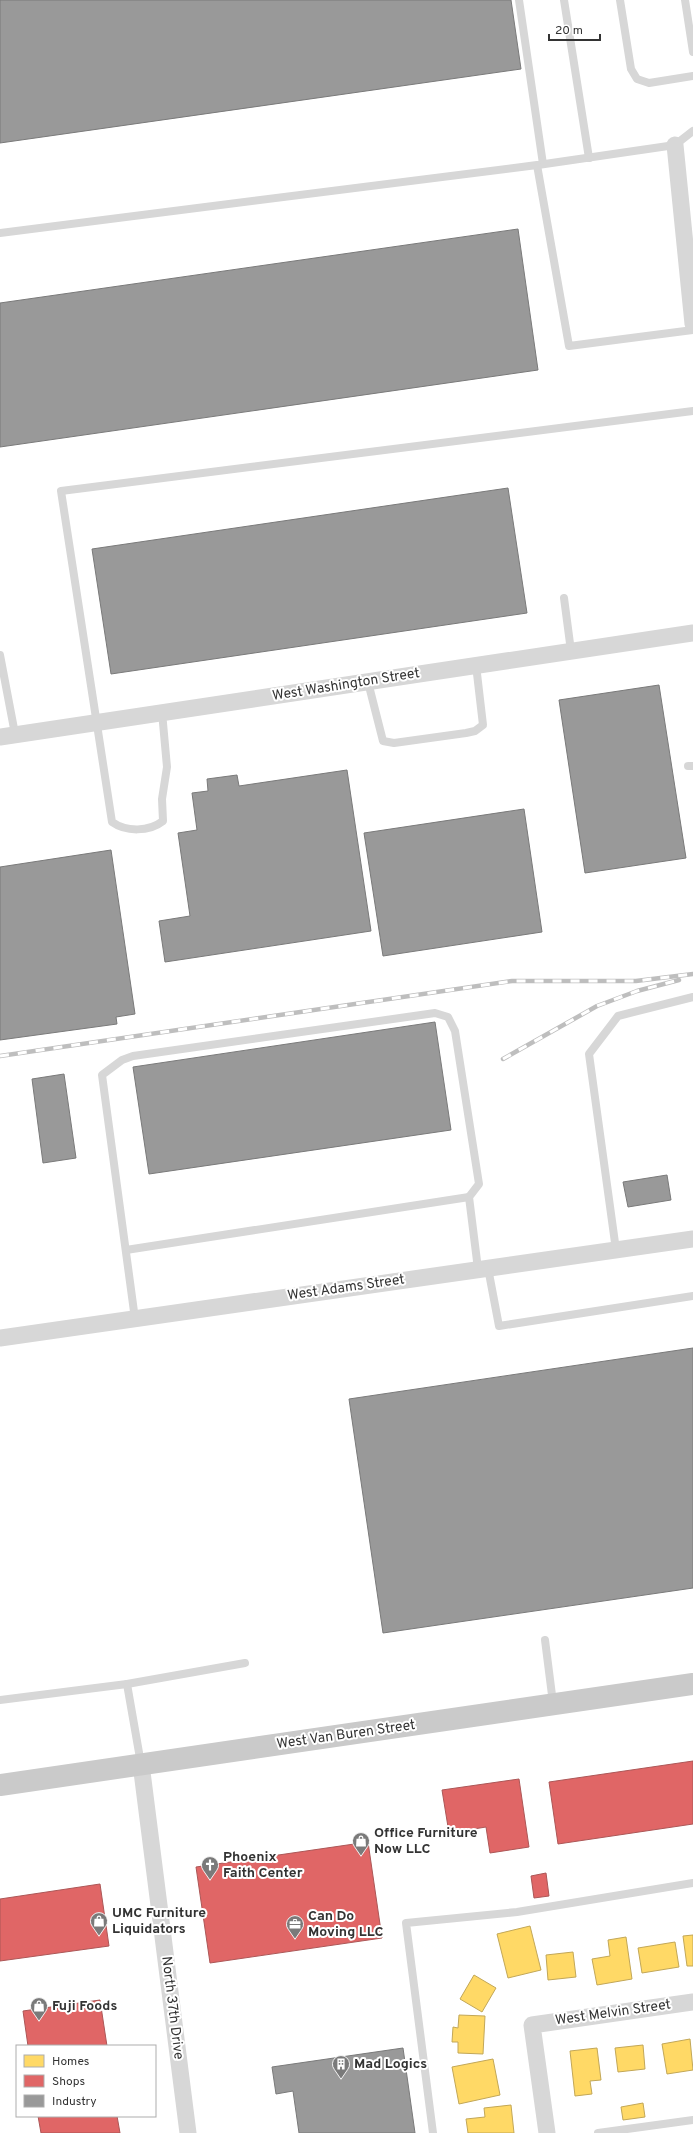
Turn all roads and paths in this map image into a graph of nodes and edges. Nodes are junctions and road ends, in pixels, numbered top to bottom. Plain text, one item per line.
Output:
1 (519, 0) edge
2 (564, 0) edge
3 (620, 0) edge
4 (685, 0) edge
5 (693, 52) edge
6 (693, 76) edge
7 (693, 131) edge
8 (675, 146) junction
9 (589, 158) junction
10 (540, 165) junction
11 (0, 233) edge
12 (693, 324) edge
13 (693, 330) edge
14 (693, 411) edge
15 (564, 598) dead end
16 (693, 633) edge
17 (571, 651) junction
18 (0, 655) edge
19 (476, 665) junction
20 (368, 682) junction
21 (162, 712) junction
22 (96, 722) junction
23 (7, 736) edge
24 (693, 997) edge
25 (469, 1197) junction
26 (693, 1239) edge
27 (126, 1250) junction
28 (616, 1250) junction
29 (483, 1269) junction
30 (693, 1296) edge
31 (135, 1319) junction
32 (0, 1338) edge
33 (546, 1640) dead end
34 (245, 1663) dead end
35 (127, 1684) junction
36 (693, 1684) edge
37 (0, 1700) edge
38 (553, 1704) junction
39 (141, 1764) junction
40 (0, 1785) edge
41 (693, 1882) edge
42 (693, 2002) edge
43 (693, 2120) edge
44 (188, 2133) edge
45 (433, 2133) edge
46 (547, 2133) edge
47 (598, 2133) edge

1 - 10 lane
2 - 9 lane
3 - 6 lane
4 - 5 lane
7 - 8 lane
8 - 9 lane
8 - 12 street
9 - 10 lane
10 - 11 lane
10 - 13 lane
14 - 22 lane
15 - 17 lane
16 - 17 street, West Washington Street
17 - 19 street, West Washington Street
18 - 23 lane
19 - 20 street, West Washington Street
19 - 20 lane
20 - 21 street, West Washington Street
21 - 22 street, West Washington Street
21 - 22 lane
22 - 23 street, West Washington Street
24 - 28 lane
25 - 27 lane
25 - 27 lane
25 - 29 lane
26 - 28 street, West Adams Street
27 - 31 lane
28 - 29 street, West Adams Street
29 - 30 lane
29 - 31 street, West Adams Street
31 - 32 street, West Adams Street
33 - 38 lane
34 - 35 lane
35 - 37 lane
35 - 39 lane
36 - 38 main road, West Van Buren Street
38 - 39 main road, West Van Buren Street
39 - 40 main road, West Van Buren Street
39 - 44 street, North 37th Drive
41 - 45 lane
42 - 46 street, West Melvin Street
43 - 47 lane

